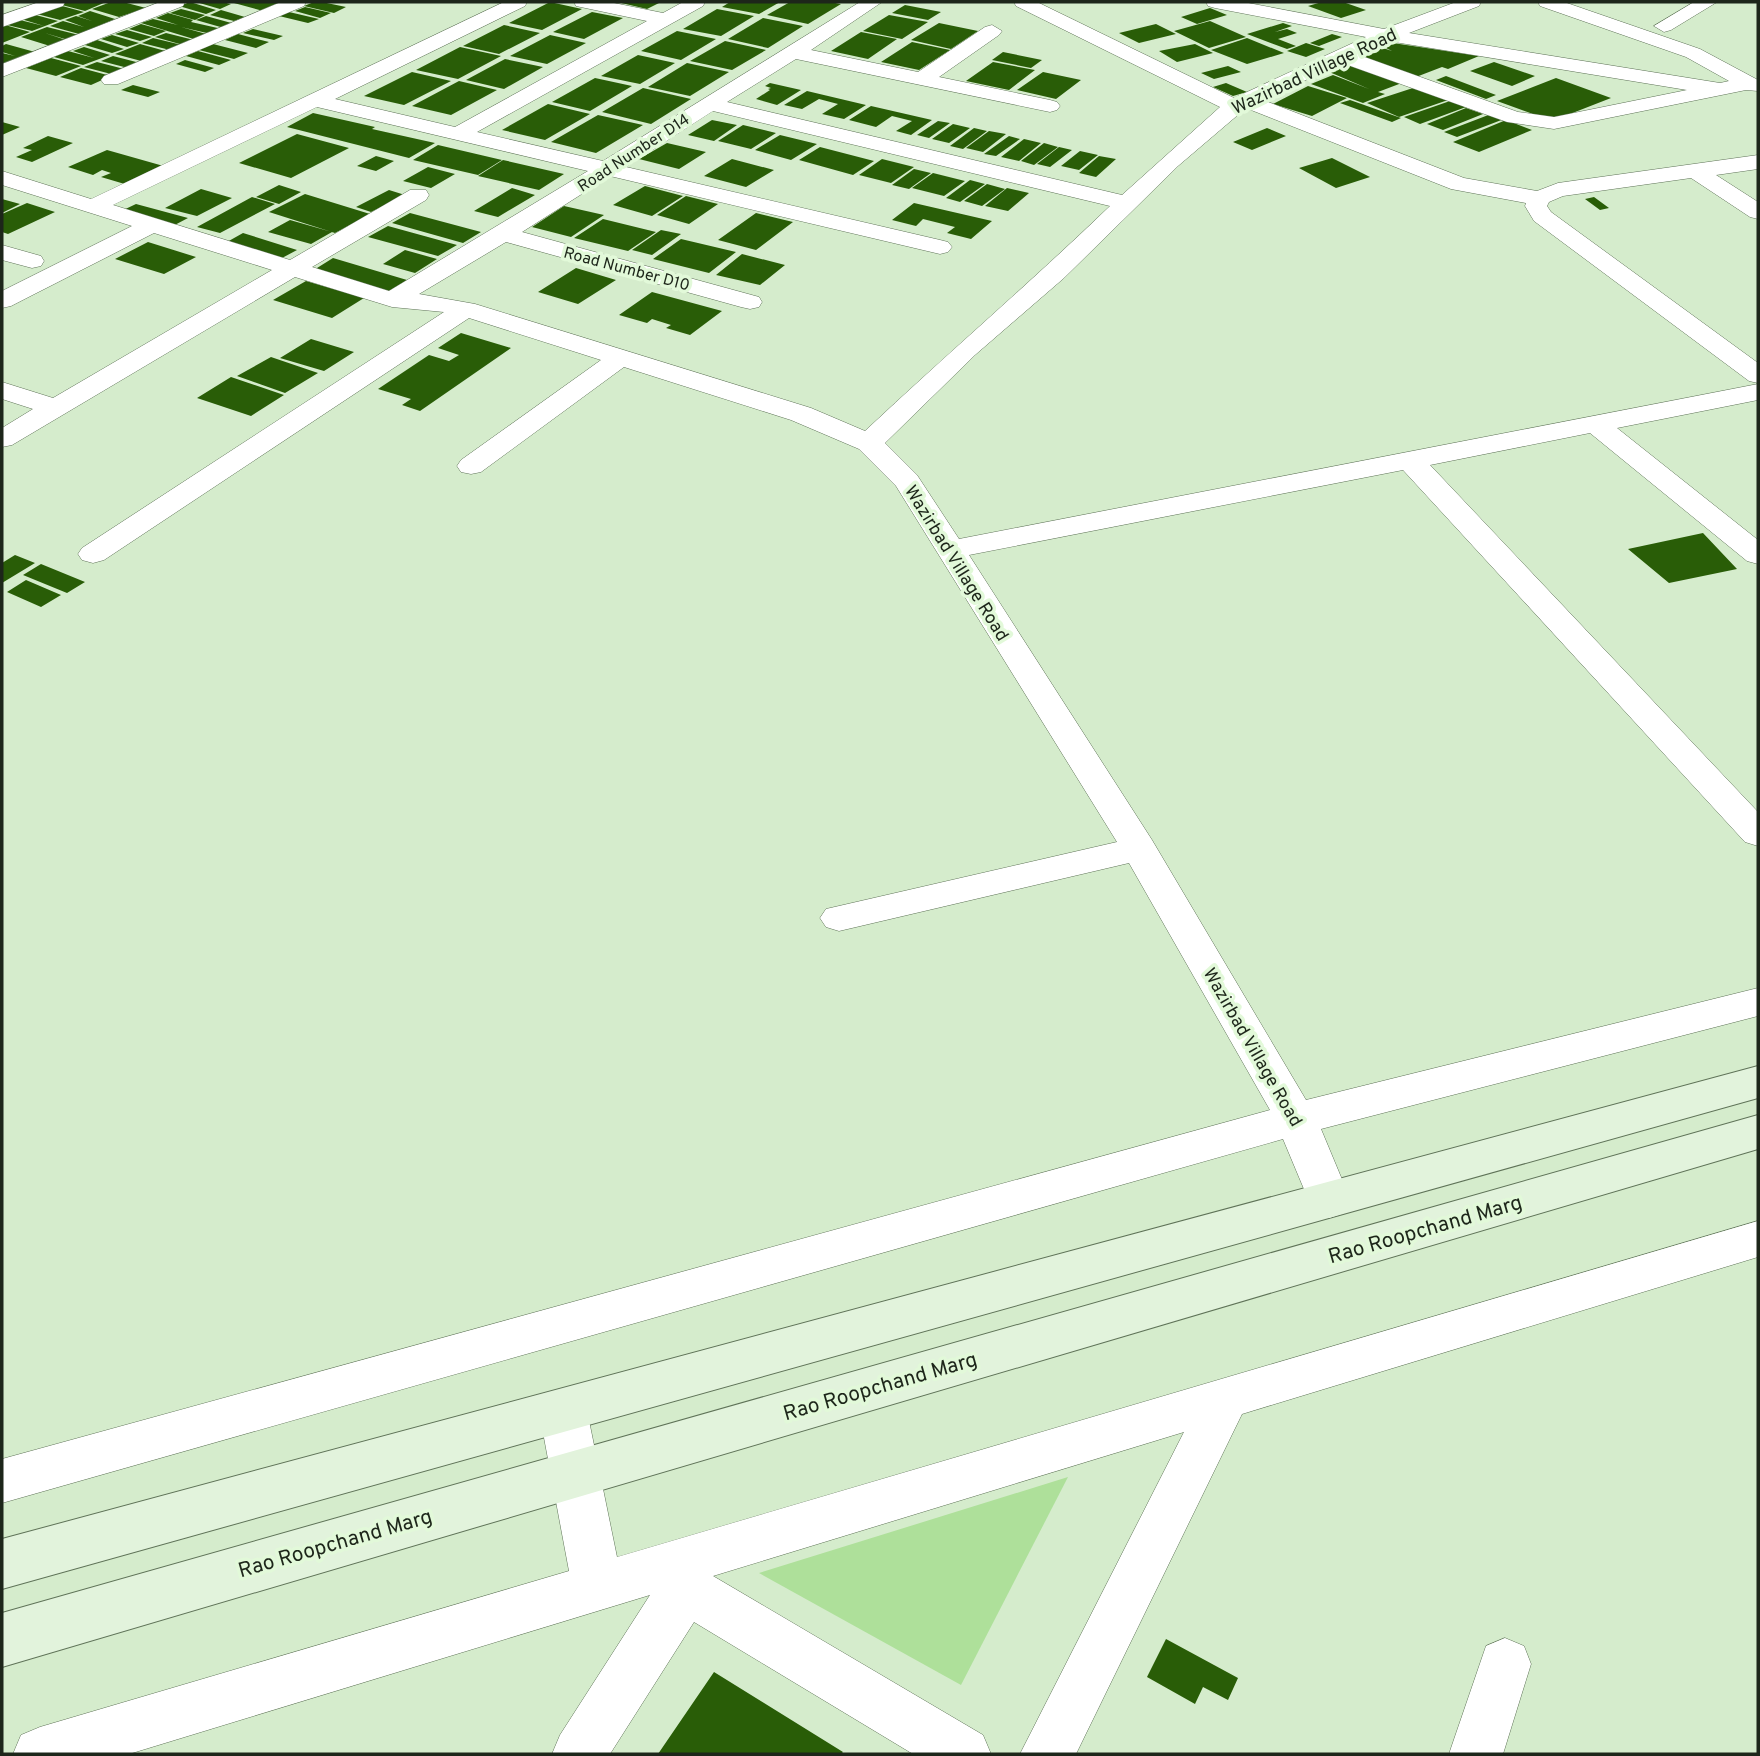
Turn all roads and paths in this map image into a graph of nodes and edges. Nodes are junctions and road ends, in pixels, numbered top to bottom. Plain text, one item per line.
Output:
1 (56, 2) edge
2 (176, 2) edge
3 (297, 2) edge
4 (518, 2) edge
5 (583, 2) edge
6 (696, 2) edge
7 (1023, 2) edge
8 (1215, 2) edge
9 (1472, 2) edge
10 (1547, 2) edge
11 (1708, 2) edge
12 (865, 3) edge
13 (665, 19) junction
14 (2, 22) edge
15 (1664, 26) dead end
16 (992, 31) dead end
17 (1386, 35) junction
18 (793, 52) junction
19 (1342, 56) junction
20 (2, 71) edge
21 (922, 79) junction
22 (111, 80) dead end
23 (1754, 85) edge
24 (1721, 89) junction
25 (317, 102) junction
26 (708, 104) junction
27 (1240, 104) junction
28 (1050, 106) dead end
29 (460, 133) junction
30 (1758, 162) edge
31 (609, 168) junction
32 (1695, 171) junction
33 (2, 178) edge
34 (418, 195) dead end
35 (1539, 198) junction
36 (1126, 203) junction
37 (92, 208) junction
38 (1758, 212) edge
39 (150, 226) junction
40 (503, 234) junction
41 (940, 247) dead end
42 (2, 252) edge
43 (32, 261) dead end
44 (290, 270) junction
45 (391, 300) junction
46 (2, 301) edge
47 (750, 302) dead end
48 (466, 309) junction
49 (621, 356) junction
50 (1758, 375) edge
51 (2, 390) edge
52 (1758, 392) edge
53 (56, 408) junction
54 (1594, 423) junction
55 (2, 439) edge
56 (869, 443) junction
57 (1409, 459) junction
58 (471, 466) dead end
59 (949, 550) junction
60 (93, 554) dead end
61 (1758, 555) edge
62 (1758, 834) edge
63 (1139, 849) junction
64 (839, 918) dead end
65 (1758, 1002) edge
66 (1758, 1082) edge
67 (1296, 1119) junction
68 (1758, 1132) edge
69 (1329, 1201) junction
70 (1758, 1239) edge
71 (1226, 1399) junction
72 (562, 1411) junction
73 (574, 1474) junction
74 (2, 1481) edge
75 (2, 1564) edge
76 (670, 1580) junction
77 (598, 1587) junction
78 (2, 1640) edge
79 (1506, 1664) dead end
80 (40, 1754) edge
81 (579, 1754) edge
82 (964, 1754) edge
83 (1047, 1754) edge
84 (1476, 1754) edge

1 - 14 street
2 - 20 street
3 - 22 street
4 - 25 street
5 - 13 street
6 - 13 street
7 - 27 street
8 - 17 street
9 - 17 street, Wazirbad Village Road
10 - 23 street
11 - 15 street
12 - 18 street, Road Number D14
13 - 29 street
16 - 21 street
17 - 19 street, Wazirbad Village Road
17 - 24 street
18 - 21 street
18 - 26 street, Road Number D14
19 - 24 street
19 - 27 street, Wazirbad Village Road
21 - 28 street
23 - 24 street
25 - 29 street
25 - 37 street
26 - 31 street, Road Number D14
26 - 36 street
27 - 35 street
27 - 36 street, Wazirbad Village Road
29 - 31 street
30 - 32 street
31 - 40 street, Road Number D14
31 - 41 street
32 - 35 street
32 - 38 street
33 - 37 street
34 - 44 street
35 - 50 street
36 - 56 street, Wazirbad Village Road
37 - 39 street
39 - 44 street
39 - 46 street
40 - 45 street, Road Number D14
40 - 47 street, Road Number D10
42 - 43 street
44 - 45 street
44 - 53 street
45 - 48 street
48 - 49 street
48 - 60 street
49 - 56 street
49 - 58 street
51 - 53 street
52 - 54 street
53 - 55 street
54 - 57 street
54 - 61 street
56 - 59 street, Wazirbad Village Road
57 - 59 street
57 - 62 street
59 - 63 street, Wazirbad Village Road
63 - 64 street
63 - 67 street, Wazirbad Village Road
65 - 67 street
66 - 69 main road
67 - 69 street, Wazirbad Village Road
67 - 74 street
68 - 73 main road, Rao Roopchand Marg
69 - 72 main road
70 - 71 street
71 - 76 street
71 - 83 street
72 - 73 street
72 - 75 main road
73 - 77 street
73 - 78 main road, Rao Roopchand Marg
76 - 77 street
76 - 81 street
76 - 82 street
77 - 80 street
79 - 84 street

